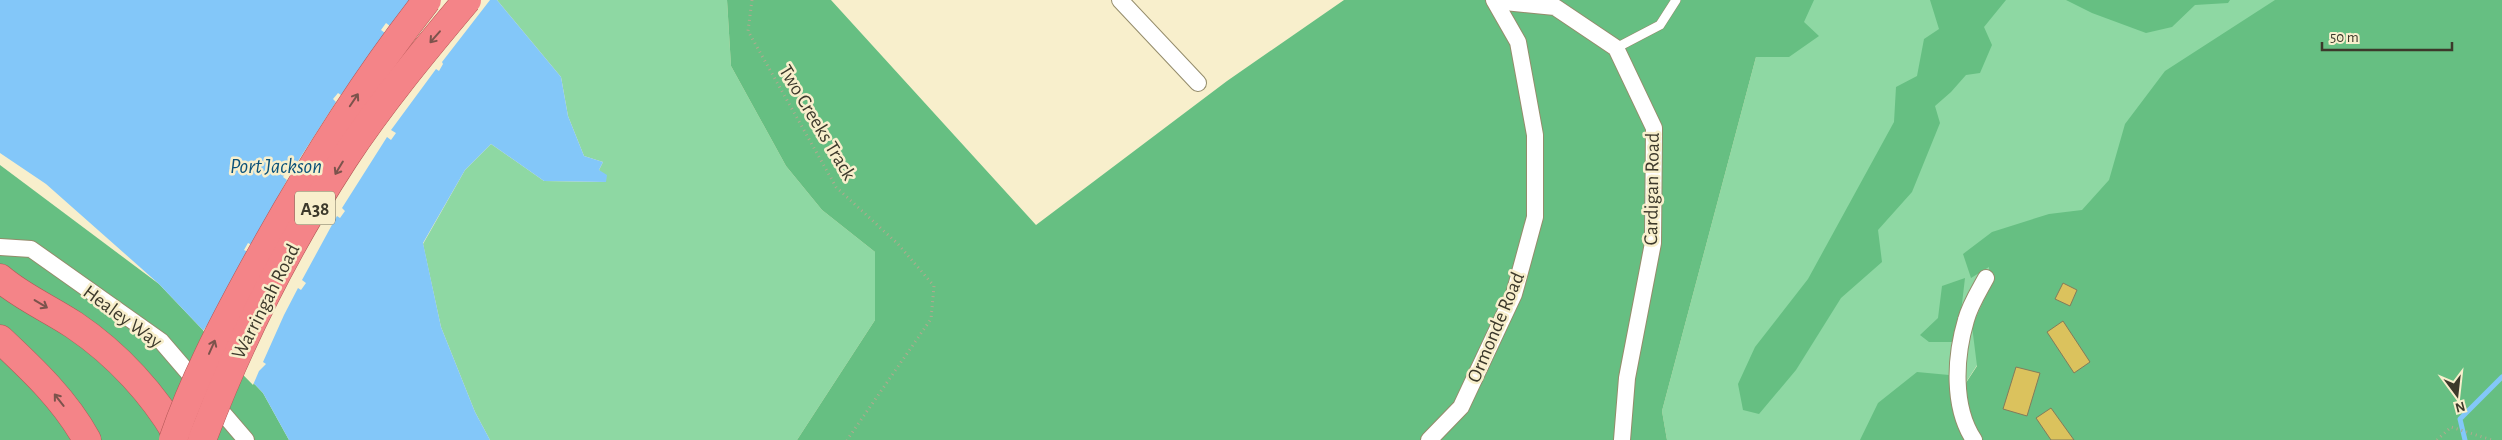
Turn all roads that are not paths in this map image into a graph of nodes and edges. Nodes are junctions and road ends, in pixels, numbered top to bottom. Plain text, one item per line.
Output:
1 (427, 0) edge
2 (467, 0) edge
3 (1120, 0) edge
4 (1494, 0) edge
5 (1676, 0) edge
6 (1616, 48) junction
7 (1198, 83) dead end
8 (0, 247) edge
9 (0, 278) edge
10 (1986, 278) dead end
11 (0, 339) edge
12 (87, 440) edge
13 (173, 440) edge
14 (180, 440) edge
15 (202, 440) edge
16 (246, 440) edge
17 (1429, 440) edge
18 (1622, 440) edge
19 (1974, 440) edge

13 -> 1 highway, Warringah Road / A38, bridge
2 -> 15 highway, Warringah Road / A38, bridge
3 - 7 street
4 - 6 street
4 - 17 street, Ormonde Road
5 - 6 lane
6 - 18 street, Cardigan Road
8 - 16 street, Healey Way
9 -> 14 highway
10 - 19 street
12 -> 11 highway

